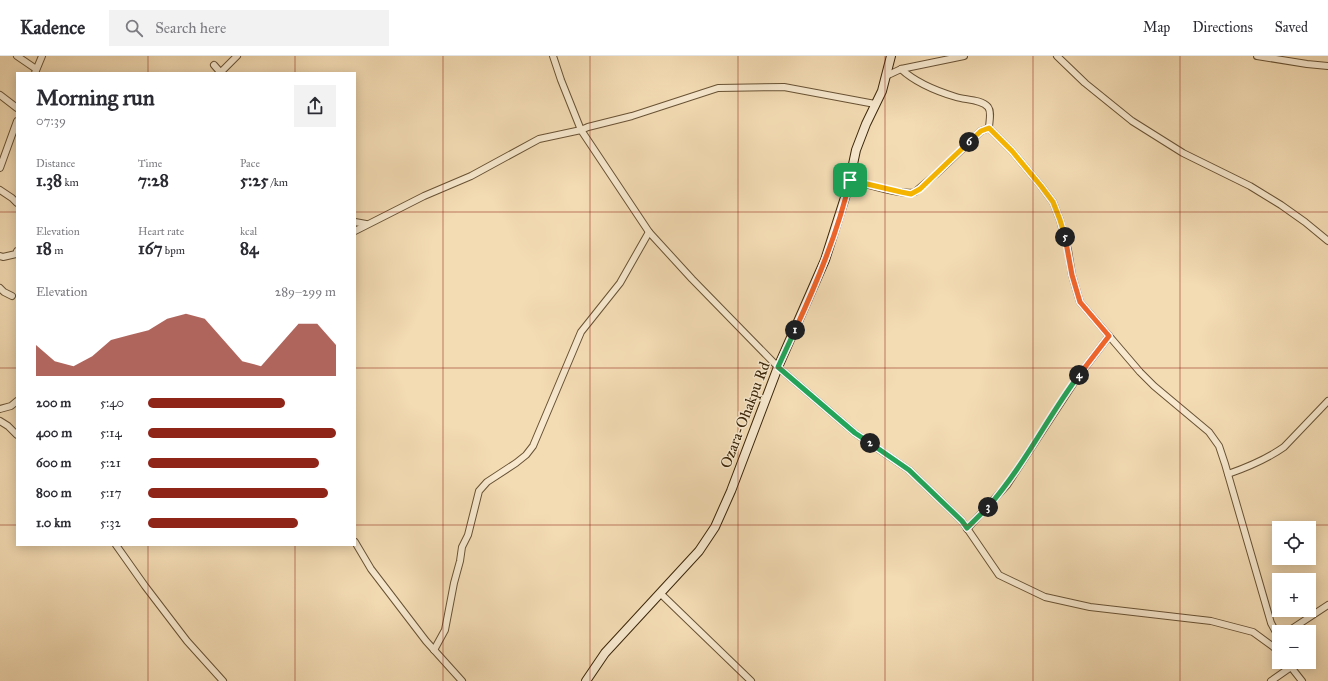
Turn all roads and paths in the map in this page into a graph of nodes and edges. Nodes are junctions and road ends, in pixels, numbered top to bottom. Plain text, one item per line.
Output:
1 (17, 56) edge
2 (42, 56) edge
3 (237, 56) edge
4 (553, 56) edge
5 (891, 56) edge
6 (964, 56) edge
7 (1056, 56) edge
8 (1257, 56) edge
9 (214, 65) dead end
10 (1328, 66) edge
11 (901, 69) junction
12 (36, 71) edge
13 (219, 72) edge
14 (221, 72) edge
15 (886, 76) junction
16 (0, 95) edge
17 (876, 104) junction
18 (16, 107) edge
19 (16, 123) edge
20 (989, 128) junction
21 (581, 130) junction
22 (2, 155) edge
23 (0, 168) edge
24 (850, 180) junction
25 (0, 190) edge
26 (16, 202) edge
27 (356, 222) edge
28 (366, 224) junction
29 (356, 230) edge
30 (649, 232) junction
31 (1328, 241) edge
32 (16, 254) edge
33 (0, 256) edge
34 (0, 288) edge
35 (12, 296) dead end
36 (1109, 336) junction
37 (778, 367) junction
38 (1328, 401) edge
39 (16, 402) edge
40 (0, 409) edge
41 (0, 421) edge
42 (16, 434) edge
43 (1228, 474) junction
44 (967, 528) junction
45 (356, 544) edge
46 (117, 546) edge
47 (661, 594) junction
48 (1328, 605) edge
49 (1272, 625) edge
50 (1298, 625) edge
51 (1270, 644) edge
52 (434, 650) junction
53 (1284, 669) edge
54 (1293, 669) edge
55 (223, 681) edge
56 (462, 681) edge
57 (586, 681) edge
58 (751, 681) edge
59 (1271, 681) edge
60 (1302, 681) edge

1 - 12 street
2 - 12 street
3 - 14 street
4 - 21 street
5 - 15 main road, Ozara-Ohakpu Rd
6 - 11 street
7 - 31 street
8 - 10 street
9 - 13 street
11 - 15 street
11 - 20 street
15 - 17 main road, Ozara-Ohakpu Rd
16 - 18 street
17 - 21 street
17 - 24 main road, Ozara-Ohakpu Rd
19 - 22 street
20 - 24 street
20 - 36 street
21 - 28 street
21 - 30 street
22 - 23 street
24 - 37 main road, Ozara-Ohakpu Rd
25 - 26 street
27 - 28 street
28 - 29 street
30 - 37 street
30 - 52 street
32 - 33 street
34 - 35 street
36 - 43 street
36 - 44 street
37 - 44 street
37 - 47 main road, Ozara-Ohakpu Rd
38 - 43 street
39 - 40 street
41 - 42 street
43 - 49 street
44 - 51 street
45 - 52 street
46 - 55 street
47 - 57 main road, Ozara-Ohakpu Rd
47 - 58 street
48 - 50 street
52 - 56 street
53 - 59 street
54 - 60 street

